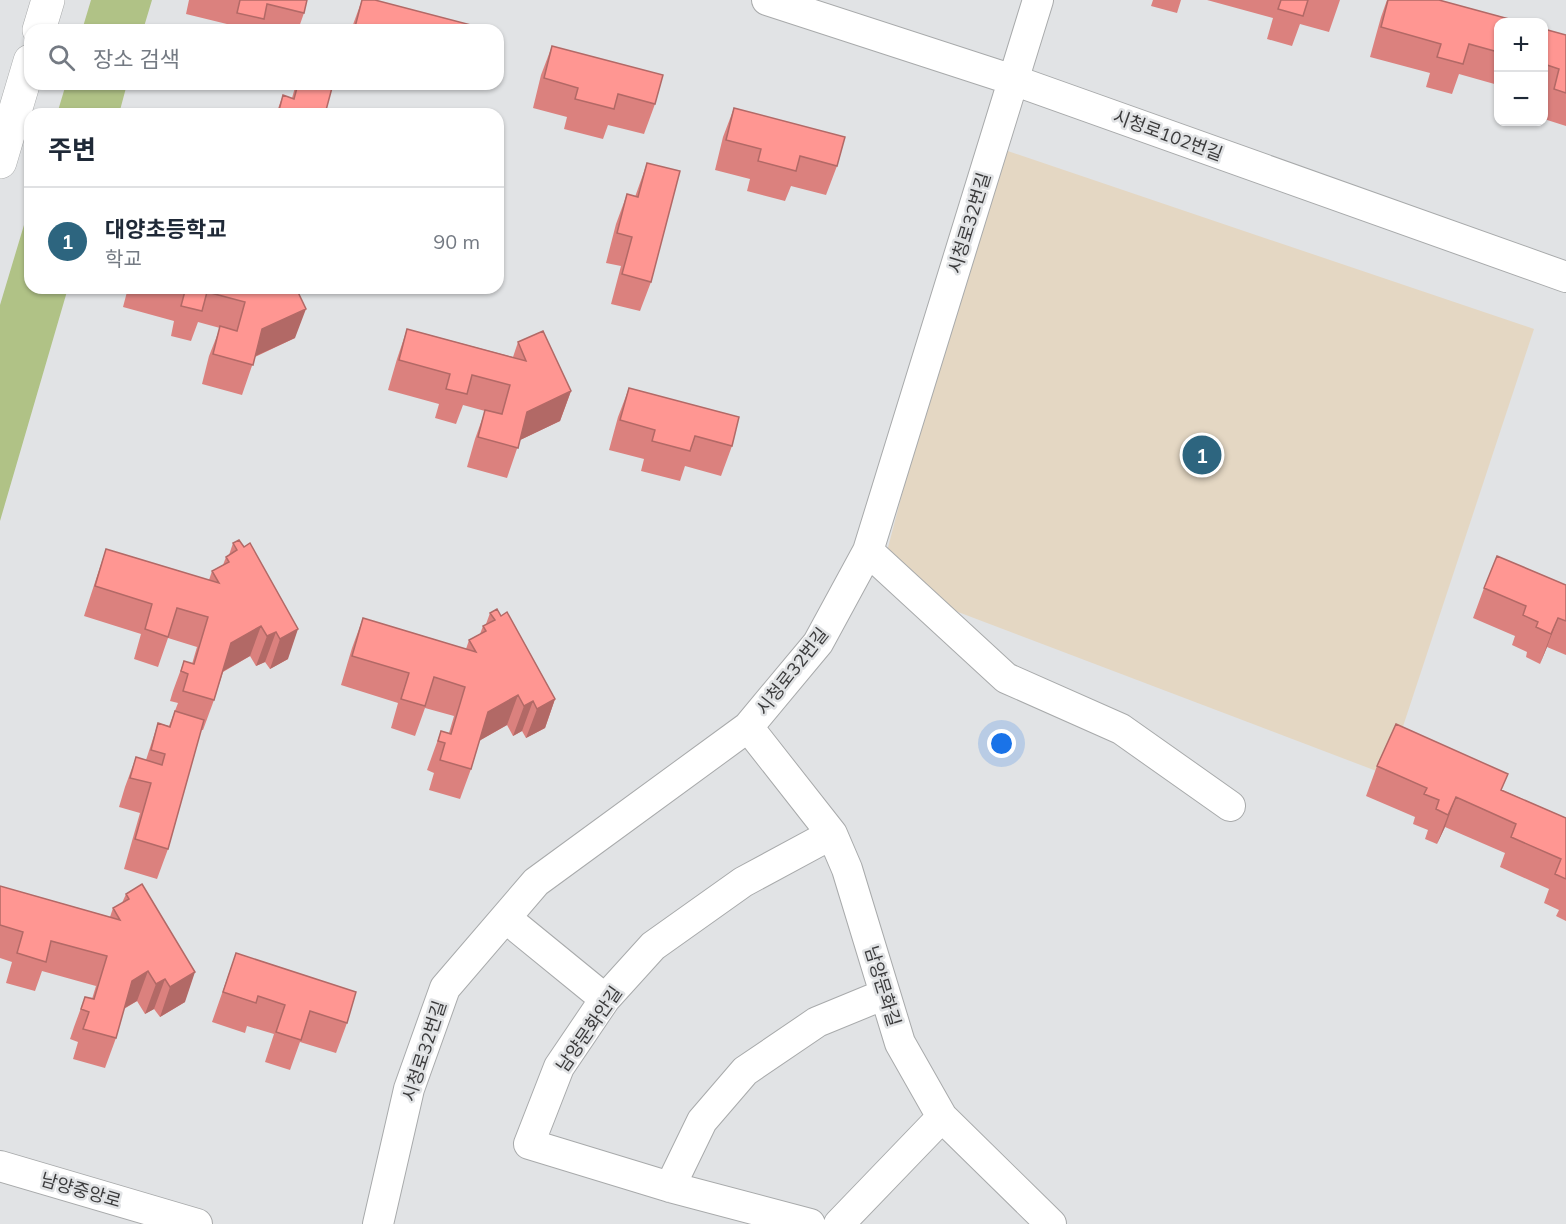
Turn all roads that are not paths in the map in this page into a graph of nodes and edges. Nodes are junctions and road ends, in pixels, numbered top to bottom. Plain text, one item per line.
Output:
1 (48, 0) edge
2 (767, 0) edge
3 (1038, 0) edge
4 (41, 24) edge
5 (1012, 80) junction
6 (24, 82) edge
7 (0, 162) edge
8 (1566, 277) edge
9 (868, 551) junction
10 (748, 727) junction
11 (1230, 806) dead end
12 (832, 834) junction
13 (507, 919) junction
14 (885, 994) junction
15 (605, 999) junction
16 (942, 1117) junction
17 (0, 1166) edge
18 (670, 1186) junction
19 (197, 1224) edge
20 (378, 1224) edge
21 (810, 1224) edge
22 (839, 1224) edge
23 (1051, 1224) edge

1 - 4 main road
2 - 5 street, 시청로102번길
3 - 5 street, 시청로32번길
5 - 8 street, 시청로102번길
5 - 9 street, 시청로32번길
6 - 7 main road
9 - 10 street, 시청로32번길
9 - 11 street
10 - 12 street, 남양문화길
10 - 13 street, 시청로32번길
12 - 14 street, 남양문화길
12 - 15 street, 남양문화안길
13 - 15 street
13 - 20 street, 시청로32번길
14 - 16 street, 남양문화길
14 - 18 street
15 - 18 street, 남양문화안길
16 - 22 street
16 - 23 street, 남양문화길
17 - 19 street, 남양중앙로
18 - 21 street, 남양문화안길

